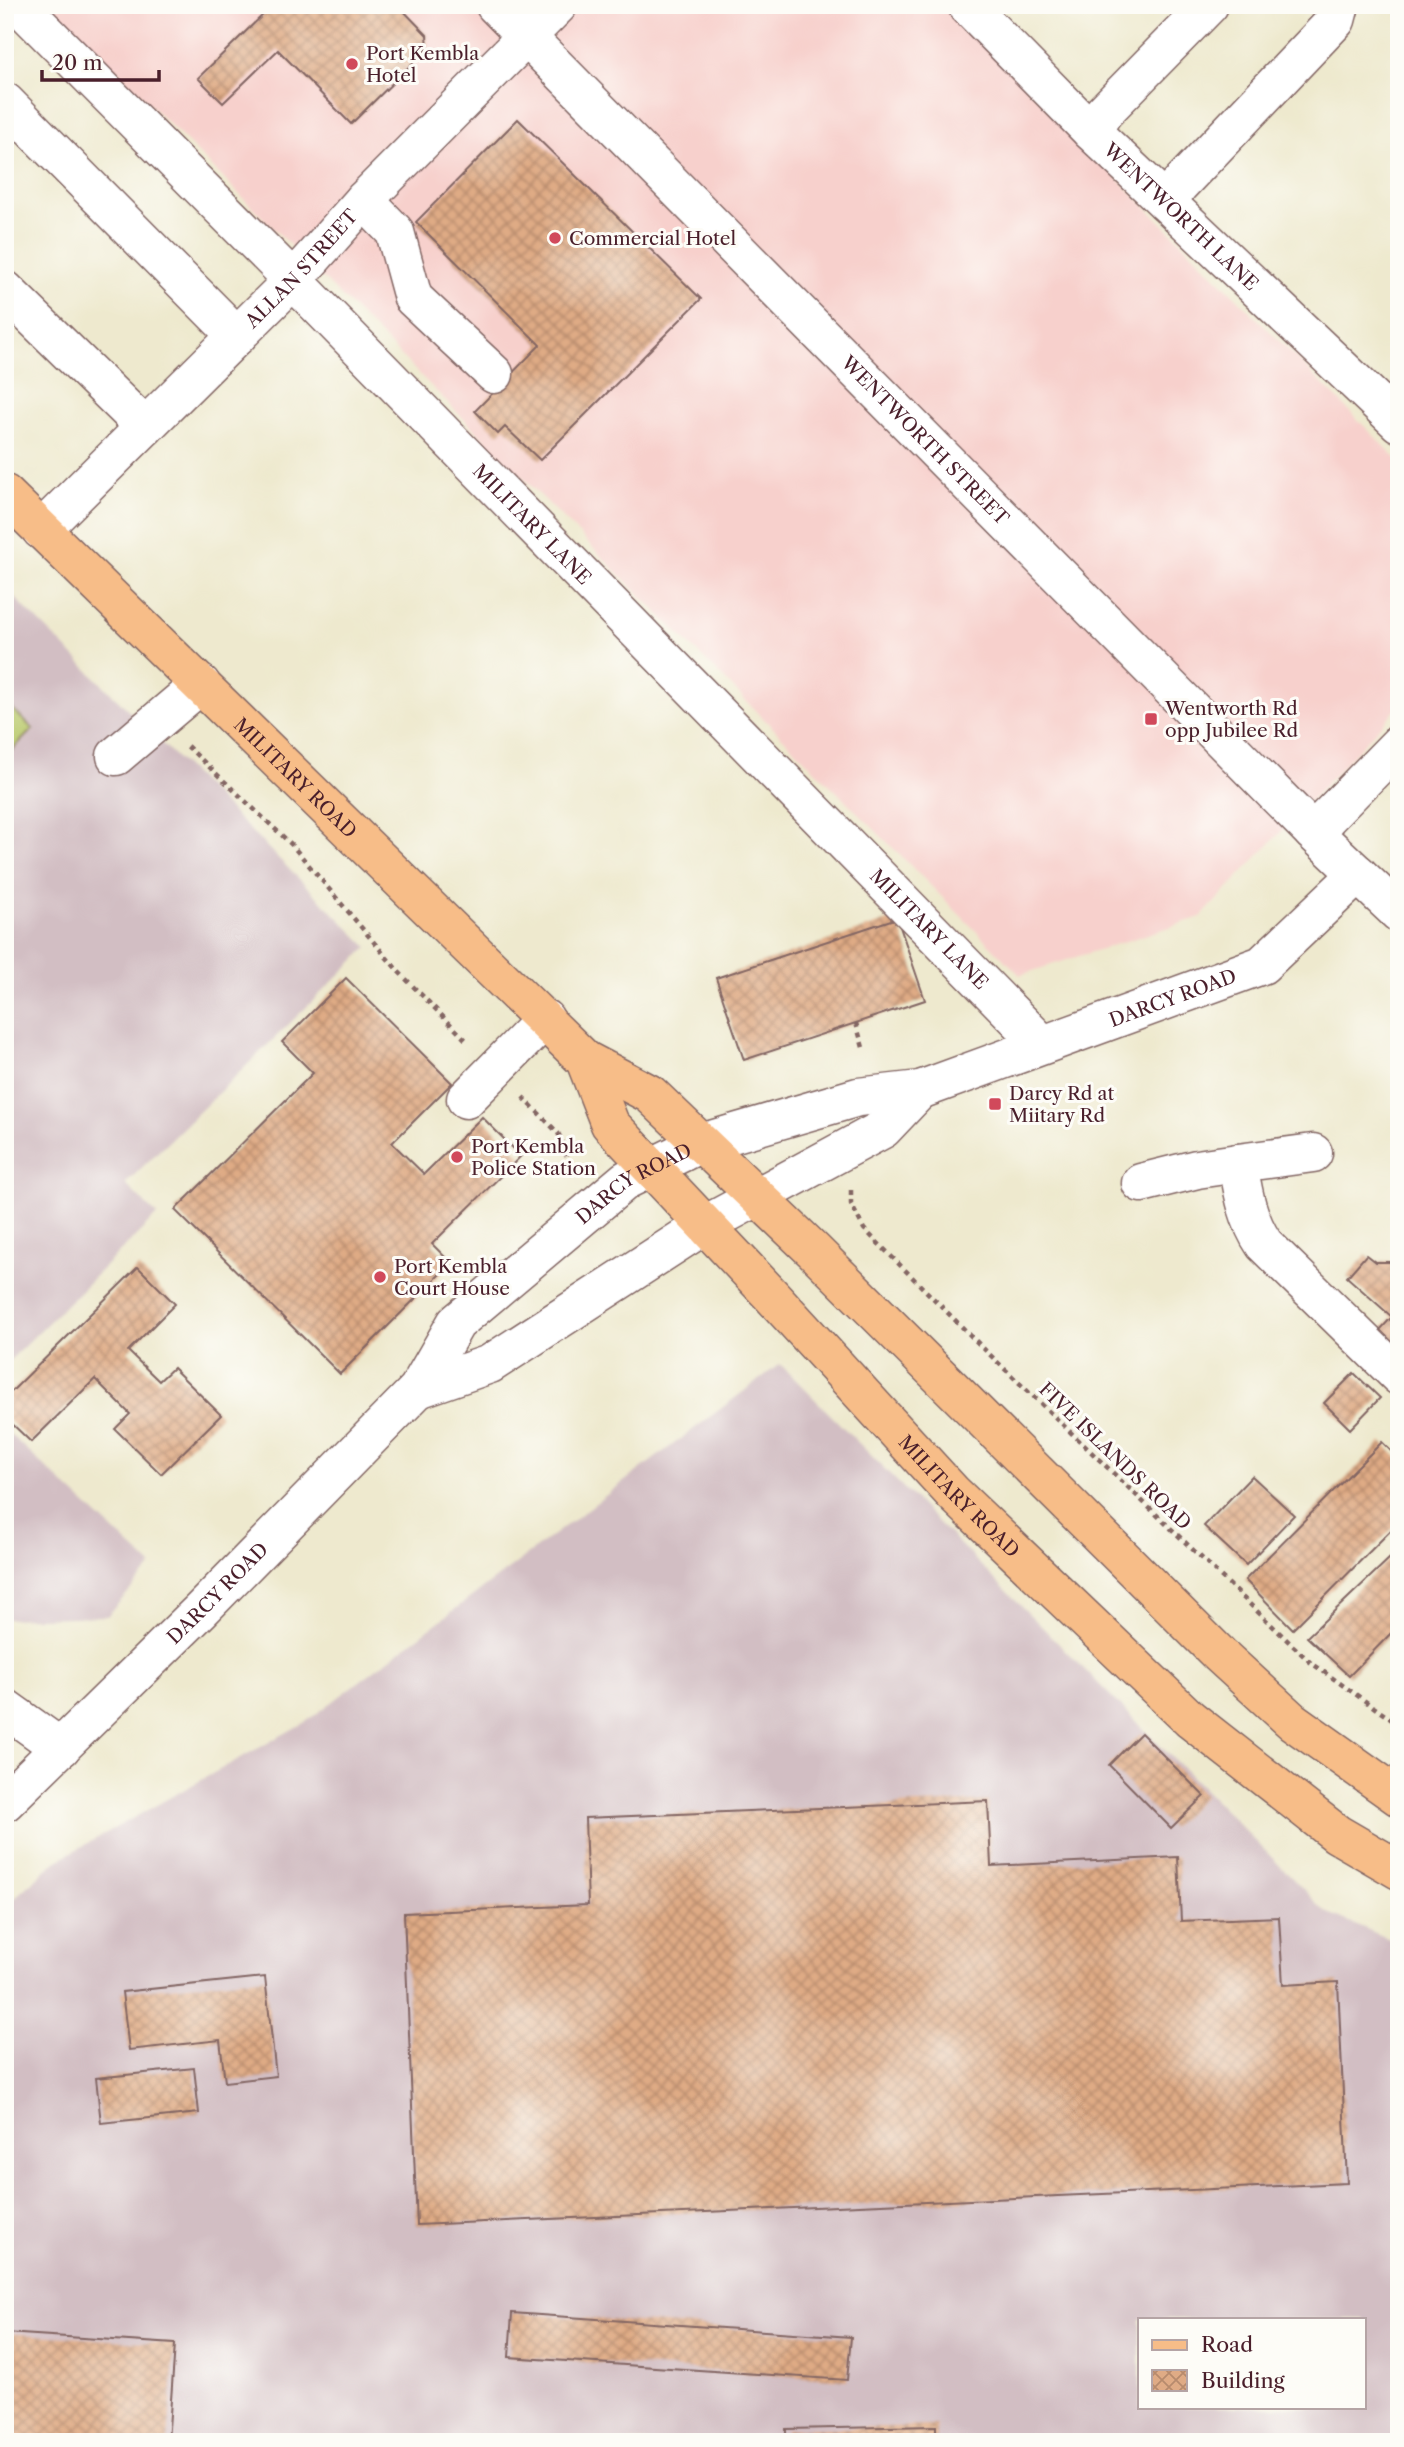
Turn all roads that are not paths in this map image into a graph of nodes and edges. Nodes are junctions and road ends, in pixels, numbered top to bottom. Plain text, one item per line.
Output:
1 (19, 5) edge
2 (495, 5) edge
3 (558, 5) edge
4 (967, 5) edge
5 (1209, 5) edge
6 (1340, 5) edge
7 (527, 37) junction
8 (5, 102) edge
9 (1091, 131) junction
10 (364, 200) junction
11 (1166, 202) junction
12 (293, 280) junction
13 (5, 290) edge
14 (237, 336) junction
15 (494, 374) dead end
16 (1399, 423) edge
17 (145, 427) junction
18 (5, 494) edge
19 (41, 530) junction
20 (201, 684) junction
21 (1399, 744) edge
22 (116, 756) dead end
23 (1313, 832) junction
24 (1358, 874) junction
25 (1399, 913) edge
26 (545, 1019) junction
27 (1042, 1044) junction
28 (585, 1060) junction
29 (920, 1090) junction
30 (466, 1099) dead end
31 (701, 1143) junction
32 (1313, 1153) dead end
33 (1238, 1163) junction
34 (651, 1168) junction
35 (1141, 1183) dead end
36 (756, 1196) junction
37 (703, 1226) junction
38 (1399, 1376) edge
39 (418, 1389) junction
40 (5, 1708) edge
41 (61, 1748) junction
42 (1399, 1797) edge
43 (5, 1802) edge
44 (1399, 1870) edge

1 - 12 street, MILITARY LANE
2 - 7 street, WENTWORTH STREET
3 - 7 street, ALLAN STREET
4 - 9 street, WENTWORTH LANE
5 - 9 street
6 - 11 street
7 - 10 street, ALLAN STREET
7 - 23 street, WENTWORTH STREET
8 - 14 street
9 - 11 street, WENTWORTH LANE
10 - 12 street, ALLAN STREET
10 - 15 street
11 - 16 street, WENTWORTH LANE
12 - 14 street, ALLAN STREET
12 - 27 street, MILITARY LANE
13 - 17 street
14 - 17 street, ALLAN STREET
17 - 19 street, ALLAN STREET
18 - 19 main road, MILITARY ROAD
19 - 20 main road, MILITARY ROAD
20 - 22 street
20 - 26 main road, MILITARY ROAD
21 - 23 street
23 - 24 street, WENTWORTH STREET
24 - 25 street, WENTWORTH STREET
24 - 27 street, DARCY ROAD
26 - 28 main road, MILITARY ROAD
26 - 30 street
27 - 29 street, DARCY ROAD
28 - 31 main road, MILITARY ROAD
28 - 34 main road, MILITARY ROAD
29 - 31 street, DARCY ROAD
29 - 36 street, DARCY ROAD
31 - 34 street, DARCY ROAD
31 - 36 main road, MILITARY ROAD
32 - 33 street
33 - 35 street
33 - 38 street
34 - 37 main road, MILITARY ROAD
34 - 39 street, DARCY ROAD
36 - 37 street, DARCY ROAD
36 - 42 main road, MILITARY ROAD
37 - 39 street, DARCY ROAD
37 - 44 main road, MILITARY ROAD
39 - 41 street, DARCY ROAD
40 - 41 street
41 - 43 street, DARCY ROAD

